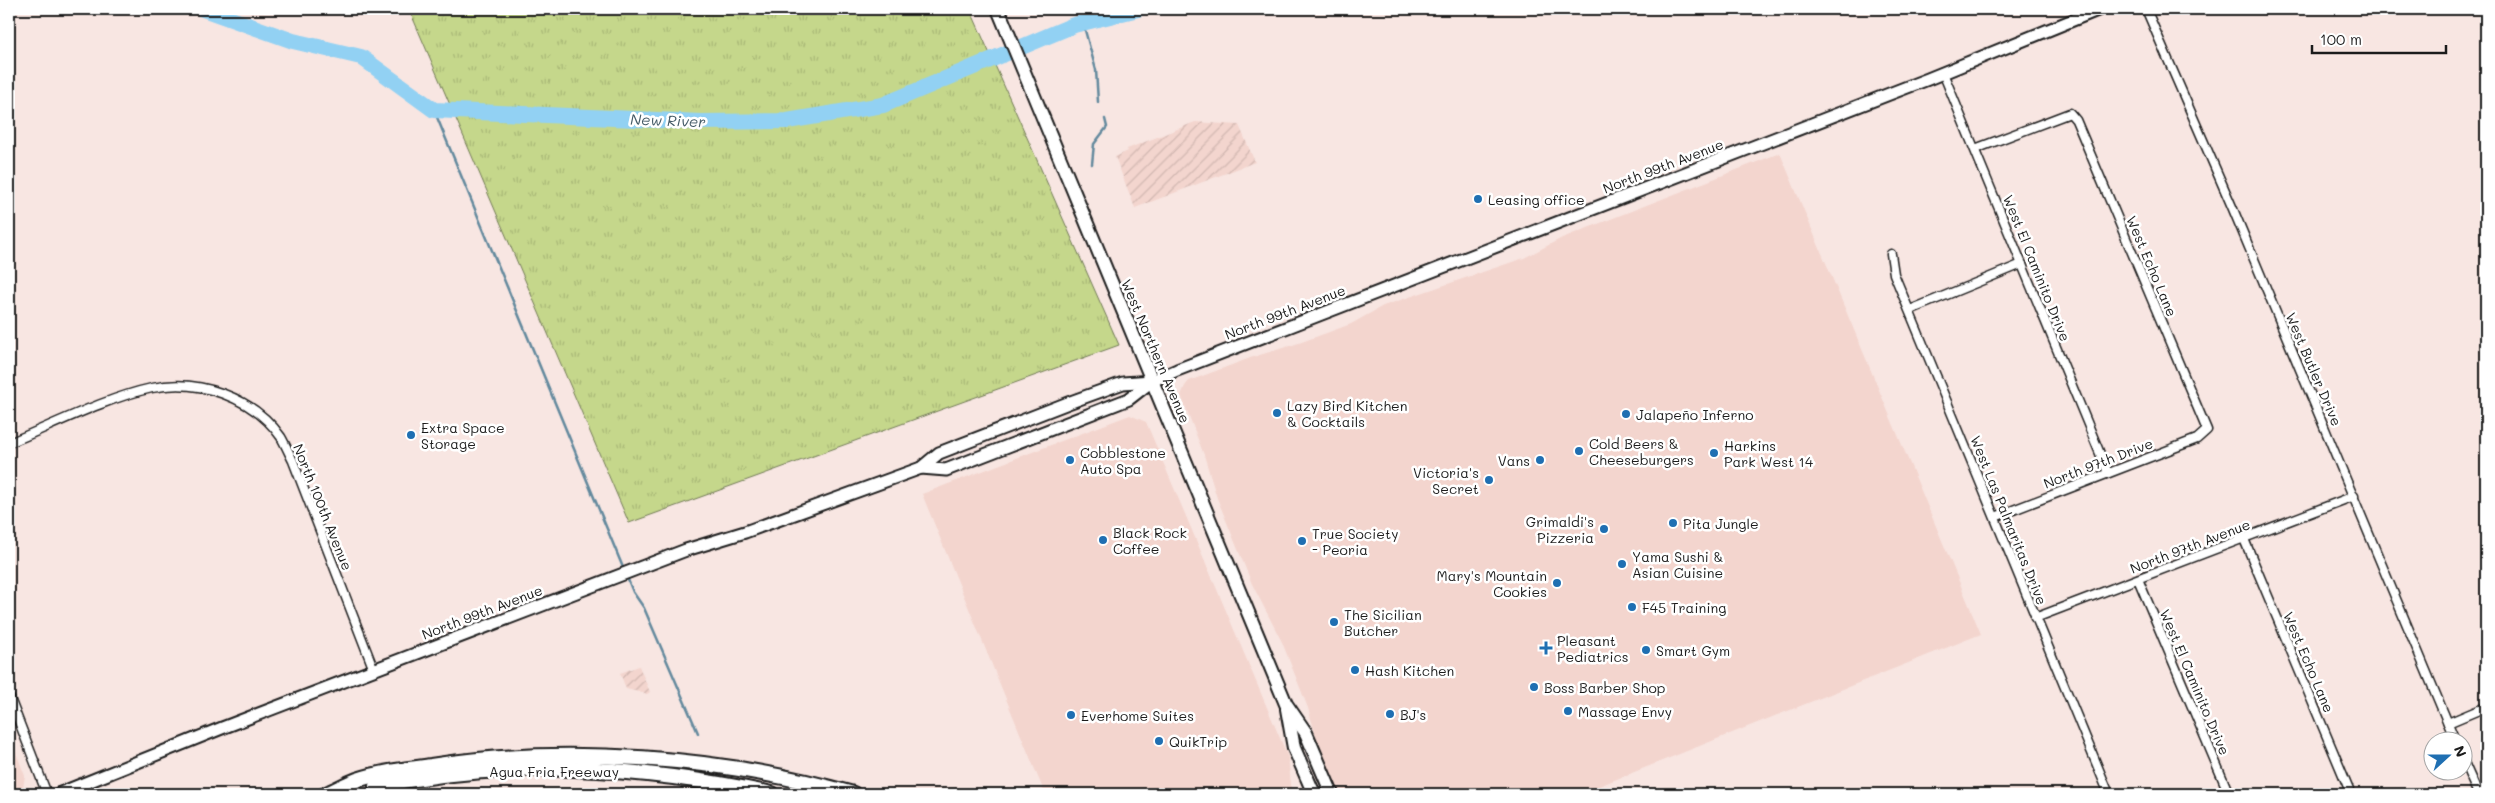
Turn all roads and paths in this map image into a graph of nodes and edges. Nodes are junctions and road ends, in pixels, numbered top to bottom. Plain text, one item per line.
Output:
1 (998, 9) edge
2 (2100, 9) edge
3 (2146, 9) edge
4 (1943, 73) junction
5 (1975, 149) junction
6 (1891, 254) dead end
7 (2022, 264) junction
8 (1910, 310) junction
9 (1152, 381) junction
10 (2207, 430) joint
11 (9, 442) edge
12 (921, 468) junction
13 (2108, 473) junction
14 (2354, 496) junction
15 (1995, 517) junction
16 (2244, 539) junction
17 (2138, 579) junction
18 (2036, 618) junction
19 (374, 670) junction
20 (9, 696) edge
21 (1286, 704) junction
22 (2486, 707) edge
23 (2448, 723) junction
24 (2451, 730) edge
25 (2472, 780) edge
26 (47, 794) edge
27 (58, 794) edge
28 (326, 794) edge
29 (336, 794) edge
30 (772, 794) edge
31 (853, 794) edge
32 (1314, 794) edge
33 (1332, 794) edge
34 (2109, 794) edge
35 (2229, 794) edge
36 (2351, 794) edge
37 (2478, 794) edge

1 - 9 main road, West Northern Avenue
2 - 4 main road, North 99th Avenue
3 - 14 street, West Butler Drive
4 - 5 street, West El Caminito Drive
4 - 9 main road, North 99th Avenue
5 - 7 street, West El Caminito Drive
5 - 10 street, West Echo Lane
6 - 8 street, West Las Palmaritas Drive
7 - 8 street
7 - 13 street, West El Caminito Drive
8 - 15 street, West Las Palmaritas Drive
9 - 12 main road, North 99th Avenue
9 - 12 main road, North 99th Avenue
9 - 21 main road, West Northern Avenue
10 - 13 street, North 97th Drive
11 - 19 street, North 100th Avenue
12 - 19 main road, North 99th Avenue
13 - 15 street, North 97th Drive
14 - 16 street, North 97th Avenue
14 - 23 street, West Butler Drive
15 - 18 street, West Las Palmaritas Drive
16 - 17 street, North 97th Avenue
16 - 36 street, West Echo Lane
17 - 18 street, North 97th Avenue
17 - 35 street, West El Caminito Drive
18 - 34 street, West Las Palmaritas Drive
19 - 27 main road, North 99th Avenue
20 - 26 street
21 - 32 main road, West Northern Avenue
21 - 33 main road, West Northern Avenue
22 - 23 street
23 - 24 street, West Butler Drive
25 - 37 street
28 - 31 highway
29 - 30 highway, Agua Fria Freeway

